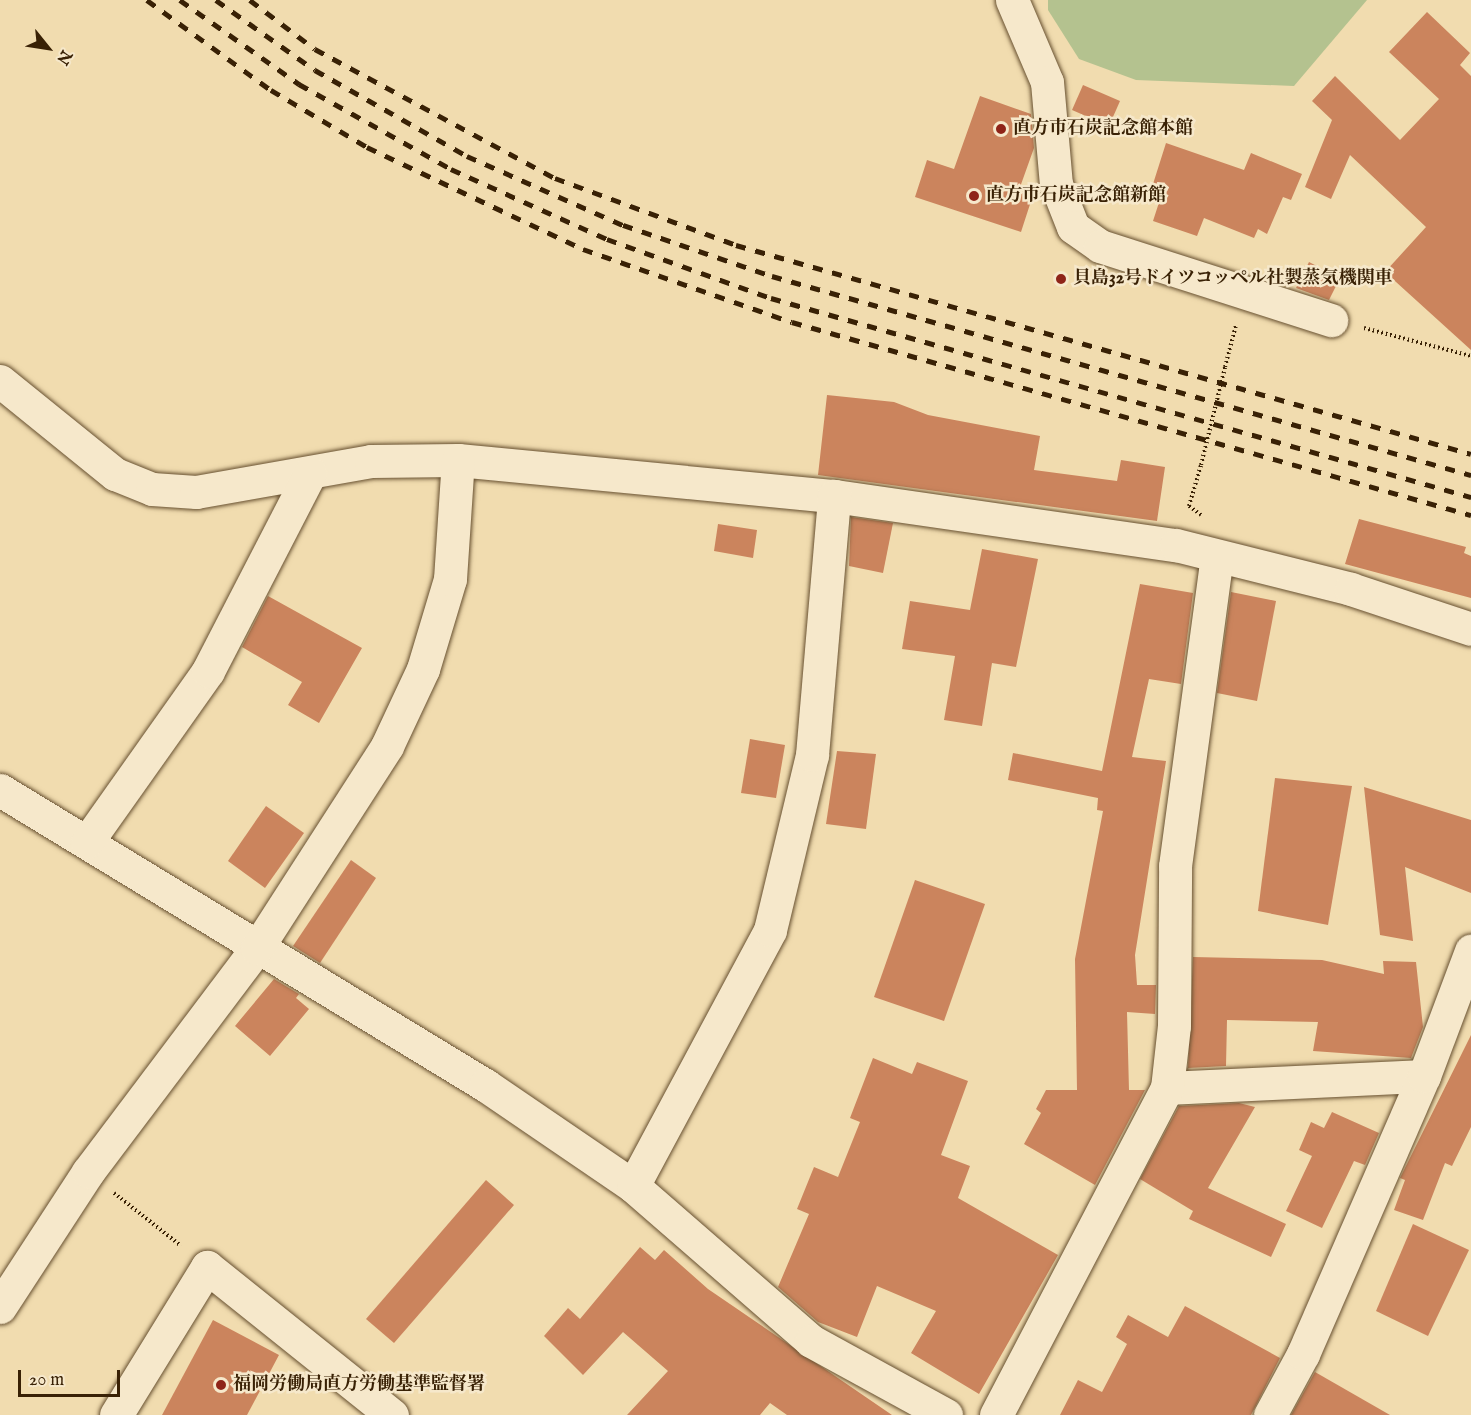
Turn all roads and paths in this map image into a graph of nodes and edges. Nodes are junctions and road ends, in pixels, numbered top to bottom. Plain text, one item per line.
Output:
1 (1012, 0) edge
2 (1244, 293) junction
3 (1331, 320) joint
4 (1471, 356) edge
5 (0, 381) edge
6 (458, 460) junction
7 (310, 473) junction
8 (834, 496) junction
9 (1217, 557) junction
10 (1471, 629) edge
11 (0, 790) edge
12 (87, 842) junction
13 (257, 948) junction
14 (1471, 951) edge
15 (1424, 1076) junction
16 (1167, 1088) junction
17 (88, 1172) junction
18 (633, 1186) junction
19 (207, 1267) junction
20 (0, 1307) edge
21 (116, 1415) edge
22 (392, 1415) edge
23 (946, 1415) edge
24 (996, 1415) edge
25 (1270, 1415) edge

1 - 2 street
2 - 3 street
2 - 9 path, bridge
3 - 4 path
5 - 7 street
6 - 7 street
6 - 8 street
6 - 13 street
7 - 12 street
8 - 9 street
8 - 18 street
9 - 10 street
9 - 16 street
11 - 12 street
12 - 13 street
13 - 17 street
13 - 18 street
14 - 15 street
15 - 16 street
15 - 25 street
16 - 24 street
17 - 19 path
17 - 20 street
18 - 23 street
19 - 21 street
19 - 22 street

